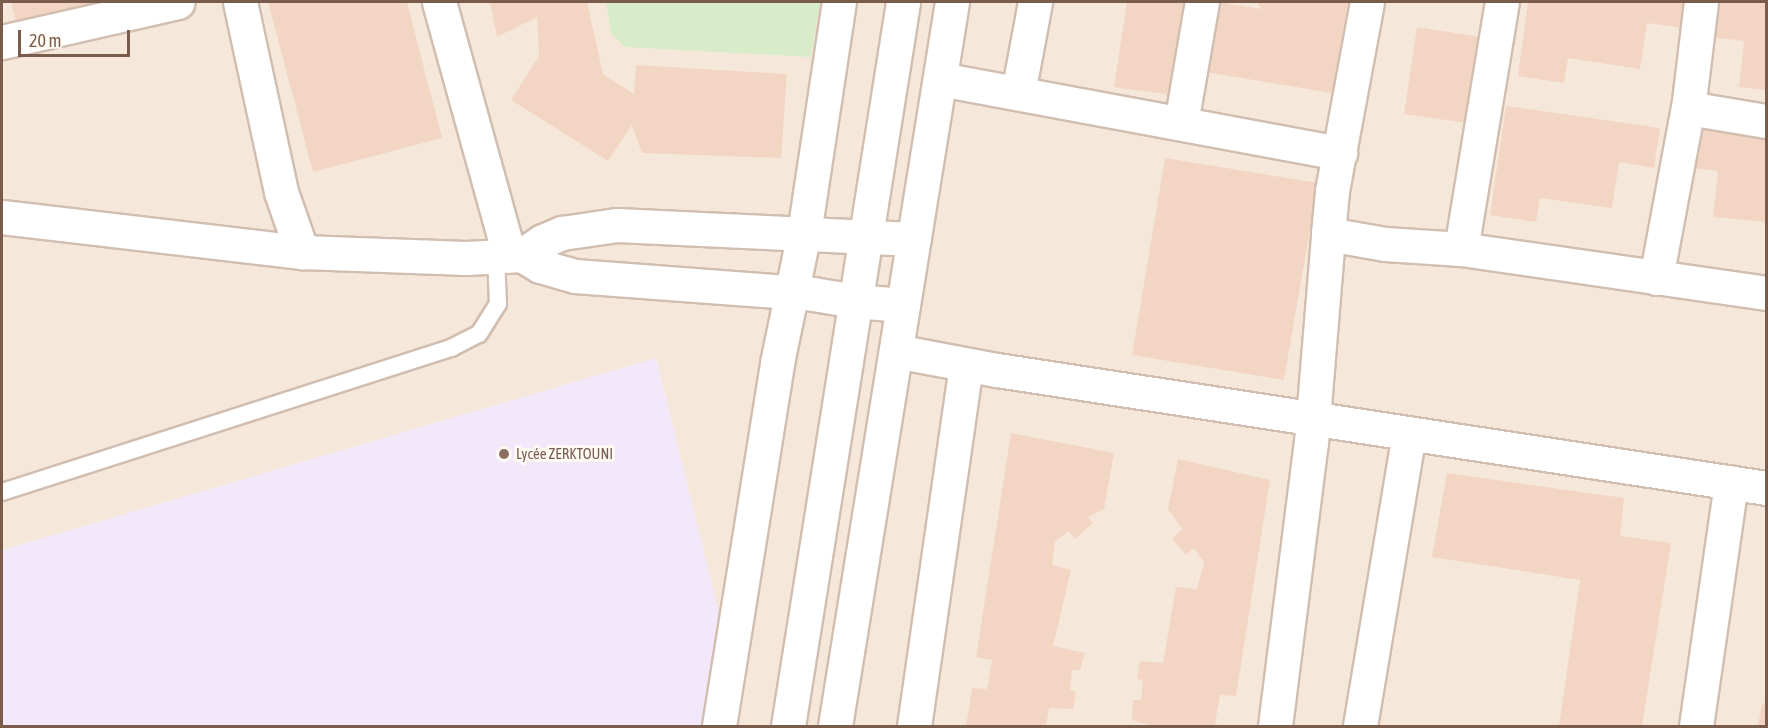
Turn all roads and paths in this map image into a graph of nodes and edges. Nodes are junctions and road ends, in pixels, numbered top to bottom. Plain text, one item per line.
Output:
1 (178, 2) edge
2 (240, 2) edge
3 (439, 2) edge
4 (839, 2) edge
5 (903, 2) edge
6 (952, 2) edge
7 (1035, 2) edge
8 (1202, 2) edge
9 (1367, 2) edge
10 (1502, 2) edge
11 (1701, 2) edge
12 (2, 42) edge
13 (940, 79) junction
14 (1018, 93) junction
15 (1688, 108) junction
16 (1767, 121) edge
17 (1181, 123) junction
18 (1340, 153) junction
19 (2, 217) edge
20 (804, 233) junction
21 (1328, 234) junction
22 (864, 239) junction
23 (914, 239) junction
24 (1461, 249) junction
25 (302, 252) junction
26 (509, 255) junction
27 (1656, 278) junction
28 (792, 292) junction
29 (1767, 293) edge
30 (855, 301) junction
31 (903, 305) junction
32 (896, 351) junction
33 (966, 365) junction
34 (1313, 418) junction
35 (1408, 434) junction
36 (1731, 482) junction
37 (1767, 488) edge
38 (2, 492) edge
39 (719, 726) edge
40 (788, 726) edge
41 (835, 726) edge
42 (914, 726) edge
43 (1275, 726) edge
44 (1360, 726) edge
45 (1696, 726) edge

1 - 12 street
2 - 25 street
3 - 26 street
4 - 20 street
5 - 22 street
6 - 13 street
7 - 14 street
8 - 17 street
9 - 18 street
10 - 24 street
11 - 15 street
13 - 14 street
13 - 23 street
14 - 17 street
15 - 16 street
15 - 27 street
17 - 18 street
18 - 21 street
19 - 25 street
20 - 22 street
20 - 26 street
20 - 28 street
21 - 24 street
21 - 34 street
22 - 23 street
22 - 30 street
23 - 31 street
24 - 27 street
25 - 26 street
26 - 28 street
26 - 38 lane
27 - 29 street
28 - 30 street
28 - 39 street
30 - 31 street
30 - 40 street
31 - 32 street
32 - 33 street
32 - 41 street
33 - 34 street
33 - 42 street
34 - 35 street
34 - 43 street
35 - 36 street
35 - 44 street
36 - 37 street
36 - 45 street

